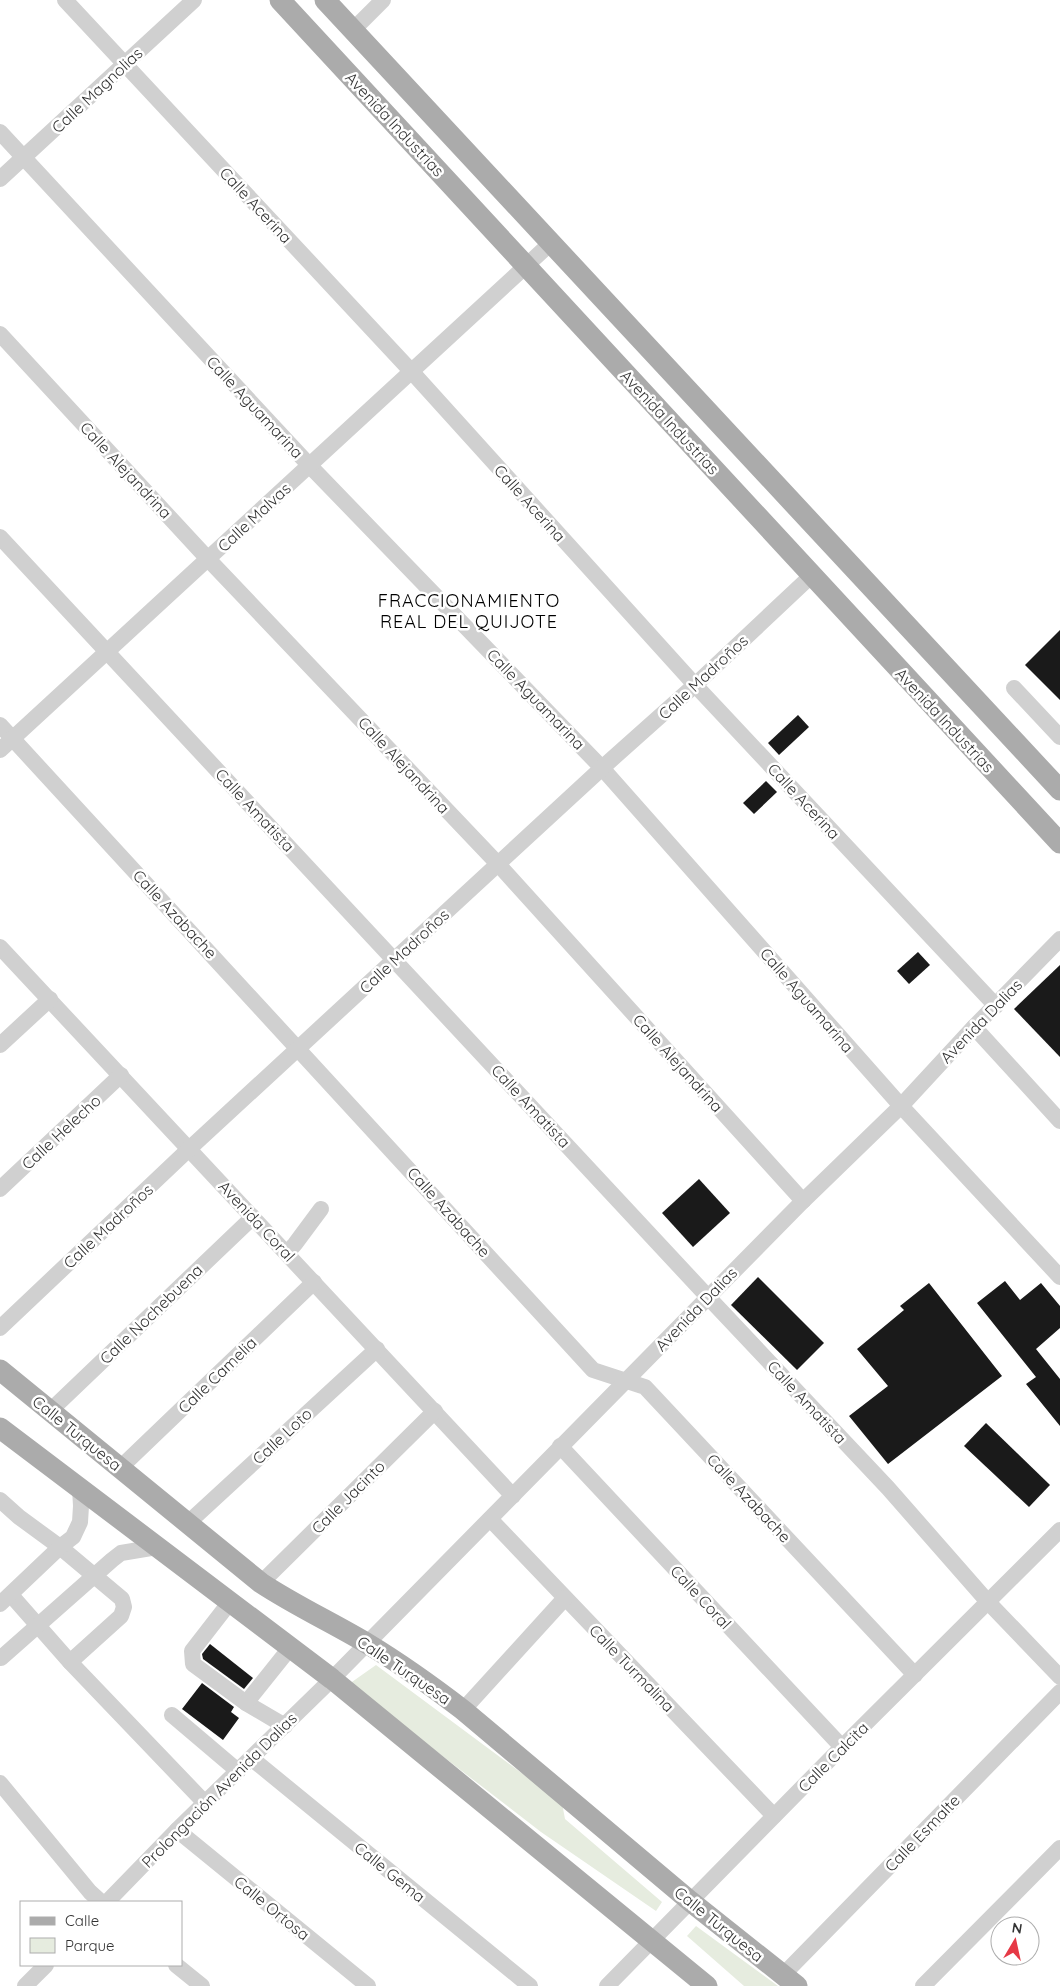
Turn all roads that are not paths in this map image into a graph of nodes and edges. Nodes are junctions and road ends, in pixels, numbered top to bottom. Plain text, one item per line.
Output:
1 (65, 0) edge
2 (194, 0) edge
3 (280, 0) edge
4 (325, 0) edge
5 (383, 0) edge
6 (354, 29) junction
7 (125, 64) junction
8 (0, 132) edge
9 (24, 157) junction
10 (0, 179) edge
11 (552, 242) junction
12 (526, 266) junction
13 (0, 334) edge
14 (412, 372) junction
15 (310, 466) junction
16 (0, 536) edge
17 (208, 559) junction
18 (811, 576) junction
19 (108, 652) junction
20 (695, 685) junction
21 (1014, 688) dead end
22 (0, 725) edge
23 (1060, 737) edge
24 (13, 738) junction
25 (0, 750) edge
26 (602, 768) junction
27 (1057, 781) edge
28 (1060, 844) edge
29 (498, 864) junction
30 (1060, 939) edge
31 (0, 947) edge
32 (394, 959) junction
33 (50, 998) junction
34 (996, 1006) junction
35 (974, 1027) junction
36 (0, 1045) edge
37 (298, 1048) junction
38 (121, 1075) junction
39 (901, 1106) junction
40 (1060, 1121) edge
41 (189, 1149) junction
42 (0, 1189) edge
43 (803, 1201) junction
44 (321, 1209) dead end
45 (253, 1216) junction
46 (287, 1252) junction
47 (1060, 1277) edge
48 (314, 1282) junction
49 (708, 1297) junction
50 (0, 1328) edge
51 (376, 1349) junction
52 (0, 1370) edge
53 (626, 1381) junction
54 (50, 1411) junction
55 (435, 1411) junction
56 (0, 1428) edge
57 (560, 1446) junction
58 (120, 1468) junction
59 (80, 1488) junction
60 (513, 1496) junction
61 (0, 1500) edge
62 (490, 1519) junction
63 (188, 1523) junction
64 (1060, 1530) edge
65 (60, 1547) junction
66 (157, 1547) junction
67 (94, 1576) junction
68 (261, 1583) junction
69 (565, 1598) junction
70 (5, 1600) edge
71 (230, 1602) junction
72 (988, 1602) junction
73 (38, 1626) junction
74 (368, 1643) junction
75 (290, 1648) junction
76 (1, 1658) edge
77 (70, 1662) junction
78 (915, 1675) junction
79 (1060, 1677) edge
80 (332, 1679) junction
81 (1060, 1692) edge
82 (246, 1703) junction
83 (463, 1710) junction
84 (172, 1715) dead end
85 (284, 1726) junction
86 (842, 1747) junction
87 (251, 1758) junction
88 (238, 1771) junction
89 (0, 1783) edge
90 (205, 1803) junction
91 (774, 1816) junction
92 (176, 1830) junction
93 (1060, 1848) edge
94 (100, 1901) edge
95 (108, 1901) edge
96 (690, 1901) junction
97 (652, 1940) junction
98 (177, 1966) edge
99 (790, 1980) edge
100 (202, 1986) edge
101 (368, 1986) edge
102 (530, 1986) edge
103 (607, 1986) edge
104 (707, 1986) edge
105 (922, 1986) edge

1 - 7 street, Calle Acerina
2 - 7 street, Calle Magnolias
3 - 12 main road, Avenida Industrias
4 - 6 main road
5 - 6 street
6 - 11 main road
7 - 9 street, Calle Magnolias
7 - 14 street, Calle Acerina
8 - 9 street, Calle Aguamarina
9 - 10 street, Calle Magnolias
9 - 15 street, Calle Aguamarina
11 - 12 street, Calle Malvas
11 - 27 main road
12 - 14 street, Calle Malvas
12 - 18 main road, Avenida Industrias
13 - 17 street, Calle Alejandrina
14 - 15 street, Calle Malvas
14 - 20 street, Calle Acerina
15 - 17 street, Calle Malvas
15 - 26 street, Calle Aguamarina
16 - 19 street, Calle Amatista
17 - 19 street, Calle Malvas
17 - 29 street, Calle Alejandrina
18 - 20 street, Calle Madroños
18 - 28 main road, Avenida Industrias
19 - 24 street, Calle Malvas
19 - 32 street, Calle Amatista
20 - 26 street, Calle Madroños
20 - 34 street, Calle Acerina
21 - 23 street
22 - 24 street, Calle Azabache
24 - 25 street, Calle Malvas
24 - 37 street, Calle Azabache
26 - 29 street, Calle Madroños
26 - 39 street, Calle Aguamarina
29 - 32 street, Calle Madroños
29 - 43 street, Calle Alejandrina
30 - 34 street, Avenida Dalias
31 - 33 street, Avenida Coral
32 - 37 street, Calle Madroños
32 - 49 street, Calle Amatista
33 - 36 street
33 - 38 street, Avenida Coral
34 - 35 street, Avenida Dalias
35 - 39 street, Avenida Dalias
35 - 40 street
37 - 41 street, Calle Madroños
37 - 53 street, Calle Azabache
38 - 41 street, Avenida Coral
38 - 42 street, Calle Helecho
39 - 43 street, Avenida Dalias
39 - 47 street, Calle Aguamarina
41 - 45 street, Avenida Coral
41 - 50 street, Calle Madroños
43 - 49 street, Avenida Dalias
44 - 46 street
45 - 46 street, Avenida Coral
45 - 54 street, Calle Nochebuena
46 - 48 street, Avenida Coral
48 - 51 street, Avenida Coral
48 - 58 street, Calle Camelia
49 - 53 street, Avenida Dalias
49 - 72 street, Calle Amatista
51 - 55 street, Avenida Coral
51 - 63 street, Calle Loto
52 - 54 main road, Calle Turquesa
53 - 57 street, Avenida Dalias
53 - 78 street, Calle Azabache
54 - 58 main road, Calle Turquesa
55 - 60 street, Avenida Coral
55 - 68 street, Calle Jacinto
56 - 59 main road
57 - 60 street, Avenida Dalias
57 - 86 street, Calle Coral
58 - 63 main road, Calle Turquesa
59 - 65 street
59 - 66 main road
60 - 62 street, Avenida Dalias
61 - 65 street
62 - 69 street, Calle Turmalina
62 - 74 street, Avenida Dalias
63 - 68 main road, Calle Turquesa
64 - 72 street, Calle Calcita
65 - 67 street
65 - 70 street
66 - 67 street
66 - 71 main road
67 - 73 street
67 - 77 street
68 - 74 main road, Calle Turquesa
69 - 83 street
69 - 91 street, Calle Turmalina
70 - 73 street
71 - 75 main road
71 - 82 street
72 - 78 street, Calle Calcita
72 - 79 street, Calle Amatista
73 - 76 street
73 - 77 street
74 - 80 street, Avenida Dalias
74 - 83 main road, Calle Turquesa
75 - 80 main road
75 - 82 street
77 - 90 street
78 - 86 street, Calle Calcita
80 - 85 street, Prolongación Avenida Dalias
80 - 97 main road
81 - 99 street, Calle Esmalte
82 - 85 street
83 - 96 main road, Calle Turquesa
84 - 88 street
85 - 87 street, Prolongación Avenida Dalias
86 - 91 street, Calle Calcita
87 - 88 street, Prolongación Avenida Dalias
87 - 102 street, Calle Gema
88 - 90 street, Prolongación Avenida Dalias
89 - 94 street
90 - 92 street, Prolongación Avenida Dalias
91 - 96 street, Calle Calcita
92 - 95 street, Prolongación Avenida Dalias
92 - 101 street, Calle Ortosa
93 - 105 street
96 - 97 street, Calle Calcita
96 - 99 main road, Calle Turquesa
97 - 103 street, Calle Calcita
97 - 104 main road
98 - 100 street

